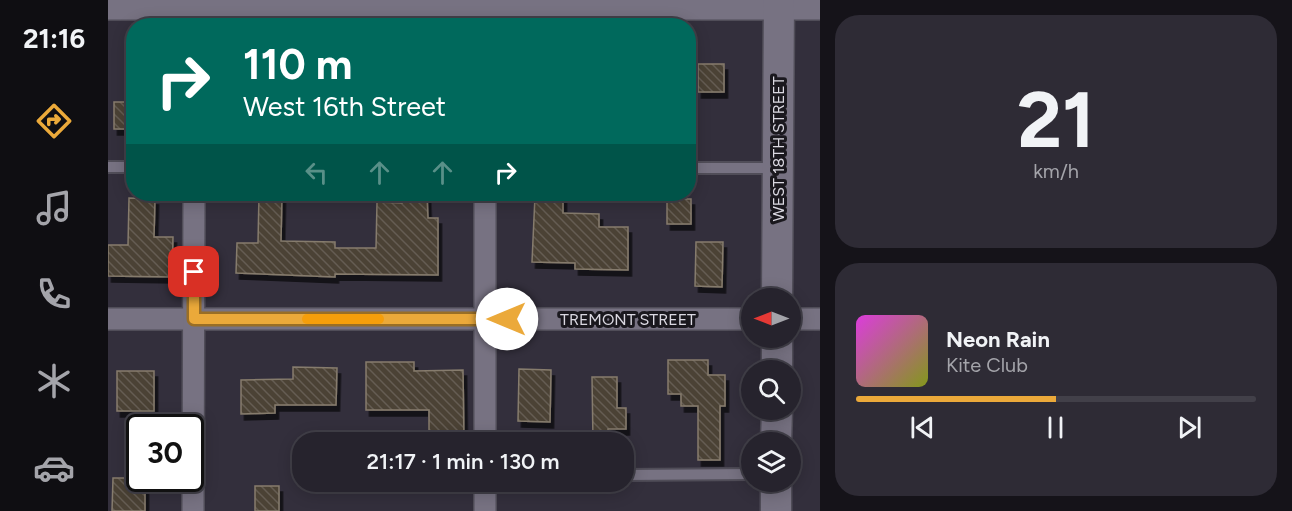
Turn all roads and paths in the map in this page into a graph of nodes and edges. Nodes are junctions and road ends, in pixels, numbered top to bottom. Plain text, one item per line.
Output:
1 (779, 4) edge
2 (108, 9) edge
3 (819, 9) edge
4 (195, 11) edge
5 (484, 11) edge
6 (108, 167) edge
7 (126, 167) edge
8 (696, 168) edge
9 (778, 168) junction
10 (194, 201) edge
11 (484, 201) edge
12 (777, 288) edge
13 (108, 319) edge
14 (194, 319) junction
15 (484, 319) junction
16 (741, 319) edge
17 (801, 319) edge
18 (819, 319) edge
19 (484, 432) edge
20 (741, 474) edge
21 (634, 476) edge
22 (484, 492) edge
23 (776, 492) edge
24 (193, 511) edge
25 (484, 511) edge
26 (776, 511) edge

1 - 3 street
1 - 5 street
1 - 9 main road, WEST 18TH STREET
2 - 4 street
4 - 5 street
6 - 7 lane
8 - 9 lane
9 - 12 main road, WEST 18TH STREET
10 - 14 street
11 - 15 street
13 - 14 street, TREMONT STREET
14 - 15 street, TREMONT STREET
14 - 24 street
15 - 16 street, TREMONT STREET
15 - 19 street
17 - 18 street
20 - 21 lane
22 - 25 street
23 - 26 main road

